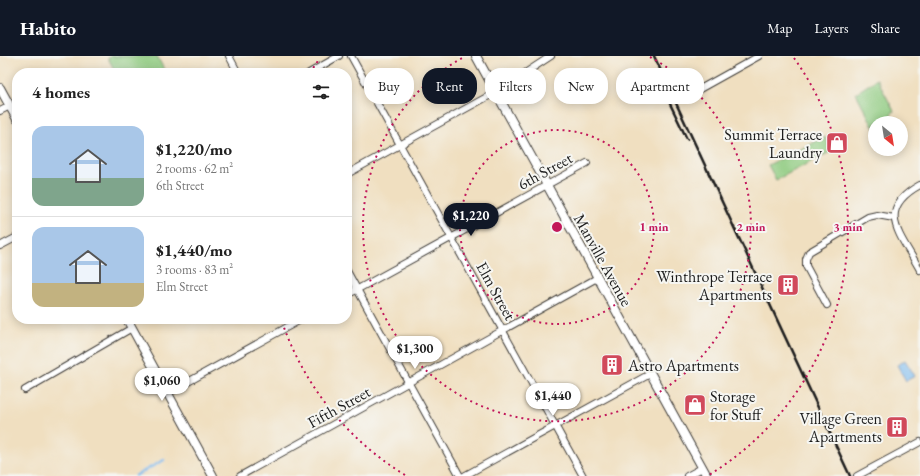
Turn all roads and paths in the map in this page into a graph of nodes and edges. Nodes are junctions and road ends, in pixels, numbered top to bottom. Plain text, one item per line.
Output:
1 (229, 56) edge
2 (339, 56) edge
3 (351, 56) edge
4 (476, 56) edge
5 (551, 56) edge
6 (758, 56) edge
7 (235, 68) edge
8 (318, 68) edge
9 (533, 68) edge
10 (485, 72) edge
11 (704, 87) edge
12 (0, 88) edge
13 (485, 98) edge
14 (502, 104) edge
15 (10, 106) junction
16 (0, 110) edge
17 (12, 110) edge
18 (400, 144) junction
19 (587, 163) dead end
20 (352, 171) edge
21 (920, 184) edge
22 (546, 185) junction
23 (894, 218) junction
24 (451, 238) junction
25 (12, 240) edge
26 (0, 246) edge
27 (920, 270) edge
28 (597, 278) junction
29 (352, 280) edge
30 (357, 289) junction
31 (352, 292) edge
32 (827, 305) dead end
33 (130, 324) edge
34 (293, 324) edge
35 (132, 328) junction
36 (503, 331) junction
37 (650, 374) junction
38 (409, 384) junction
39 (25, 390) dead end
40 (168, 393) junction
41 (555, 426) junction
42 (920, 442) edge
43 (702, 468) junction
44 (862, 475) edge
45 (214, 476) edge
46 (240, 476) edge
47 (460, 476) edge
48 (464, 476) edge
49 (582, 476) edge
50 (687, 476) edge
51 (707, 476) edge

1 - 7 street
2 - 8 street
3 - 18 street, Elm Street
4 - 10 street, Manville Avenue
5 - 9 street
6 - 11 street
12 - 15 street
13 - 18 street
14 - 22 street, Manville Avenue
15 - 16 street
15 - 17 street
18 - 20 street
18 - 24 street, Elm Street
19 - 22 street, 6th Street
21 - 23 street
22 - 24 street, 6th Street
22 - 28 street, Manville Avenue
23 - 27 street
23 - 32 street
24 - 30 street, 6th Street
24 - 36 street, Elm Street
25 - 26 street
28 - 36 street, Fifth Street
28 - 37 street, Manville Avenue
29 - 30 street
30 - 31 street, 6th Street
30 - 38 street
33 - 35 street
34 - 40 street
35 - 39 street
35 - 40 street
36 - 38 street, Fifth Street
36 - 41 street, Elm Street
37 - 41 street
37 - 43 street, Manville Avenue
38 - 46 street, Fifth Street
38 - 47 street
40 - 45 street
41 - 48 street
41 - 49 street, Elm Street
42 - 44 street
43 - 50 street
43 - 51 street, Manville Avenue

